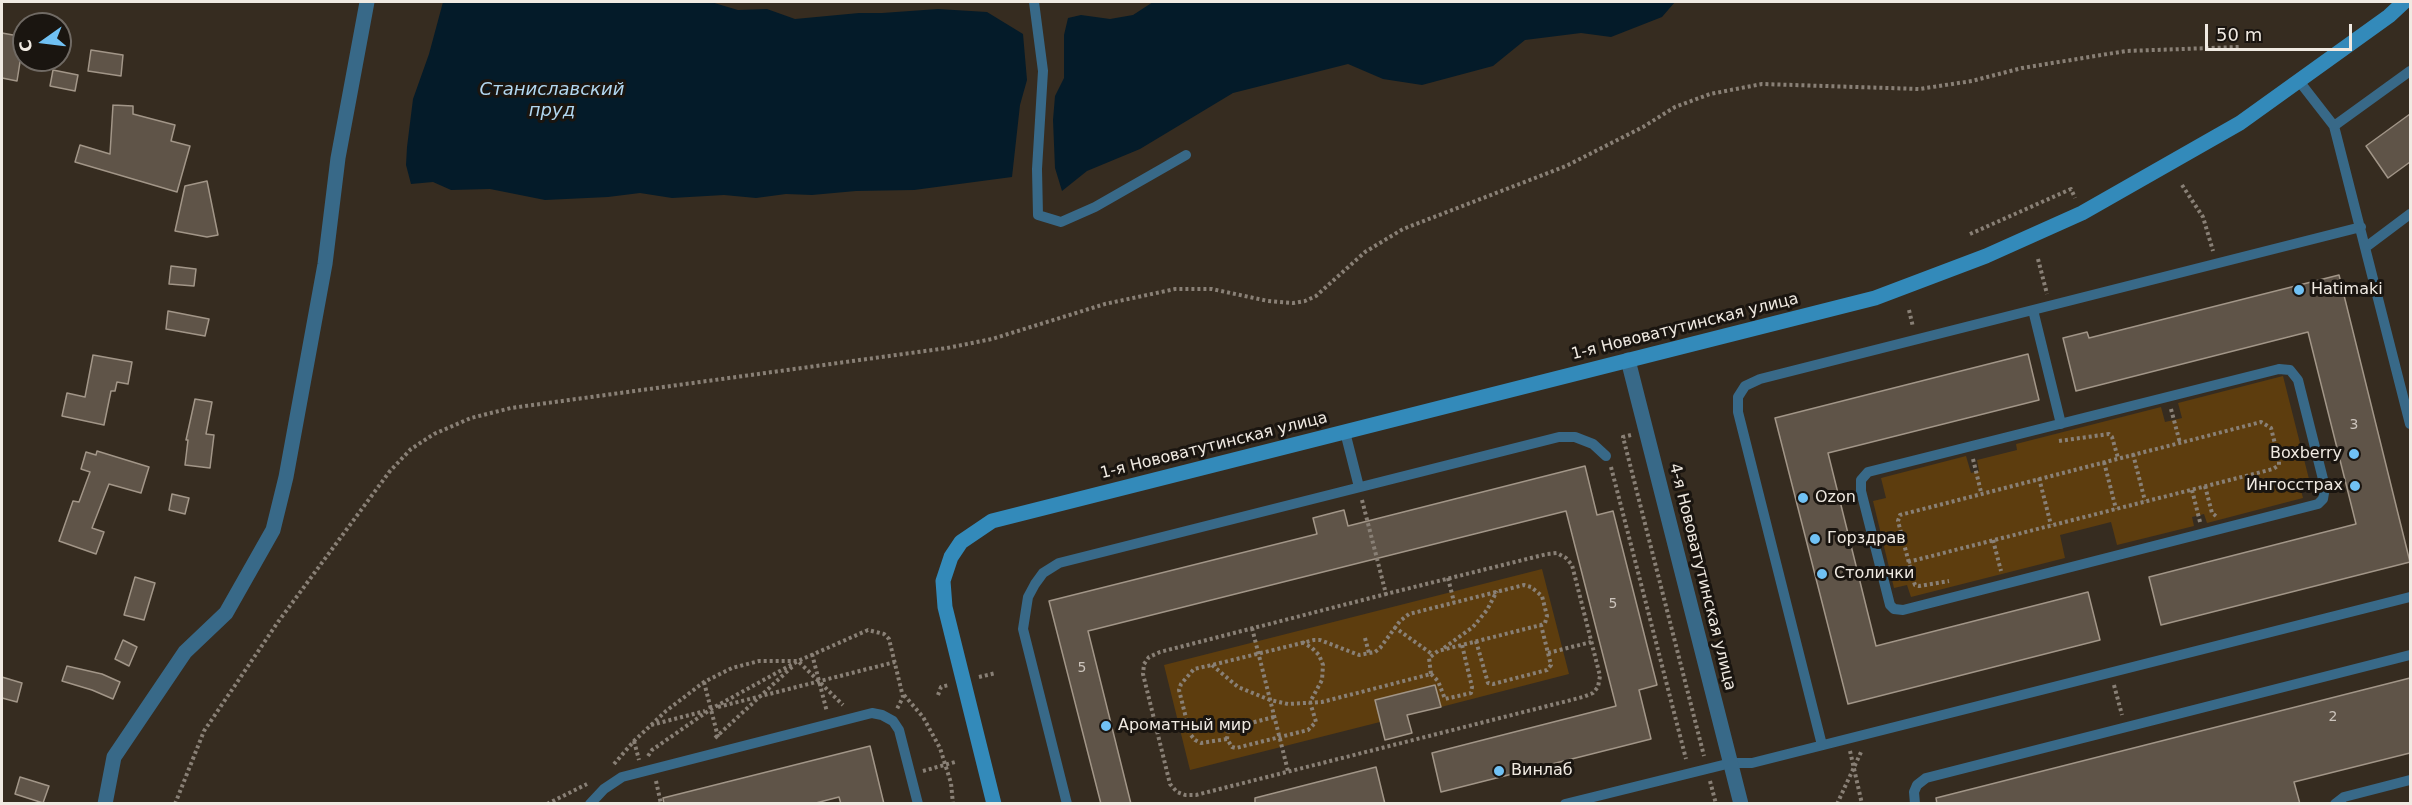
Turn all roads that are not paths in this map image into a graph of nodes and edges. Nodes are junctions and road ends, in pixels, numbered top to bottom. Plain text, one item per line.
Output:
1 (367, 2) edge
2 (1034, 2) edge
3 (2404, 2) edge
4 (2410, 70) edge
5 (2299, 81) junction
6 (2334, 126) junction
7 (1186, 155) dead end
8 (2410, 214) edge
9 (2361, 227) junction
10 (2366, 247) junction
11 (2033, 310) junction
12 (1629, 360) junction
13 (2061, 423) junction
14 (2410, 424) edge
15 (1345, 432) junction
16 (1606, 456) road end
17 (1359, 487) junction
18 (2410, 597) edge
19 (2410, 656) edge
20 (1822, 745) junction
21 (1731, 763) junction
22 (2410, 780) edge
23 (1582, 801) edge
24 (105, 804) edge
25 (590, 804) edge
26 (918, 804) edge
27 (994, 804) edge
28 (1067, 804) edge
29 (1565, 804) edge
30 (1741, 804) edge
31 (1915, 804) edge
32 (2335, 804) edge

1 - 24 street
2 - 7 lane
3 - 5 street, 1-я Нововатутинская улица
4 - 6 lane
5 - 6 lane
5 - 12 street, 1-я Нововатутинская улица
6 - 9 lane
8 - 10 lane
9 - 10 lane
9 - 11 lane
10 - 14 lane
11 - 13 lane
11 - 20 lane
12 - 15 street, 1-я Нововатутинская улица
12 - 21 street, 4-я Нововатутинская улица
13 - 13 lane
15 - 17 lane
15 - 27 street, 1-я Нововатутинская улица
16 - 17 lane
17 - 28 lane
18 - 20 lane
19 - 31 lane
20 - 21 lane
21 - 23 lane
21 - 30 street, 4-я Нововатутинская улица
22 - 32 lane
23 - 29 lane
25 - 26 lane

